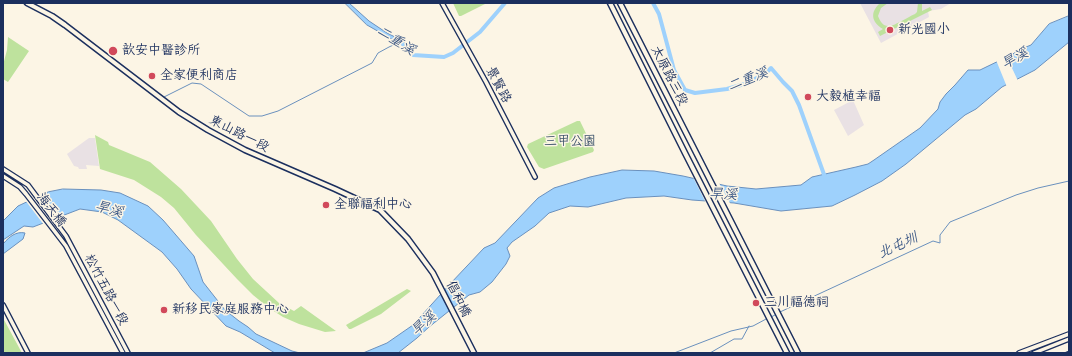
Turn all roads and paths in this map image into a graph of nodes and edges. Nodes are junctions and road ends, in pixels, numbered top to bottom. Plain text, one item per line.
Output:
1 (27, 3) edge
2 (442, 3) edge
3 (610, 3) edge
4 (620, 3) edge
5 (3, 169) edge
6 (3, 176) edge
7 (535, 177) dead end
8 (66, 236) joint
9 (61, 239) joint
10 (436, 280) joint
11 (3, 306) edge
12 (1069, 334) edge
13 (1069, 339) edge
14 (28, 353) edge
15 (123, 353) edge
16 (128, 353) edge
17 (474, 353) edge
18 (787, 353) edge
19 (798, 353) edge
20 (1019, 353) edge
21 (1034, 353) edge

1 - 10 main road, 東山路一段
2 - 7 street, 景賢路
3 - 18 main road, 太原路三段
4 - 19 main road, 太原路三段
5 - 8 street, 海天橋
6 - 9 street, 海天橋
8 - 16 street, 松竹五路一段
9 - 15 street, 松竹五路一段
10 - 17 main road, 倡和橋
11 - 14 street
12 - 20 street
13 - 21 street

